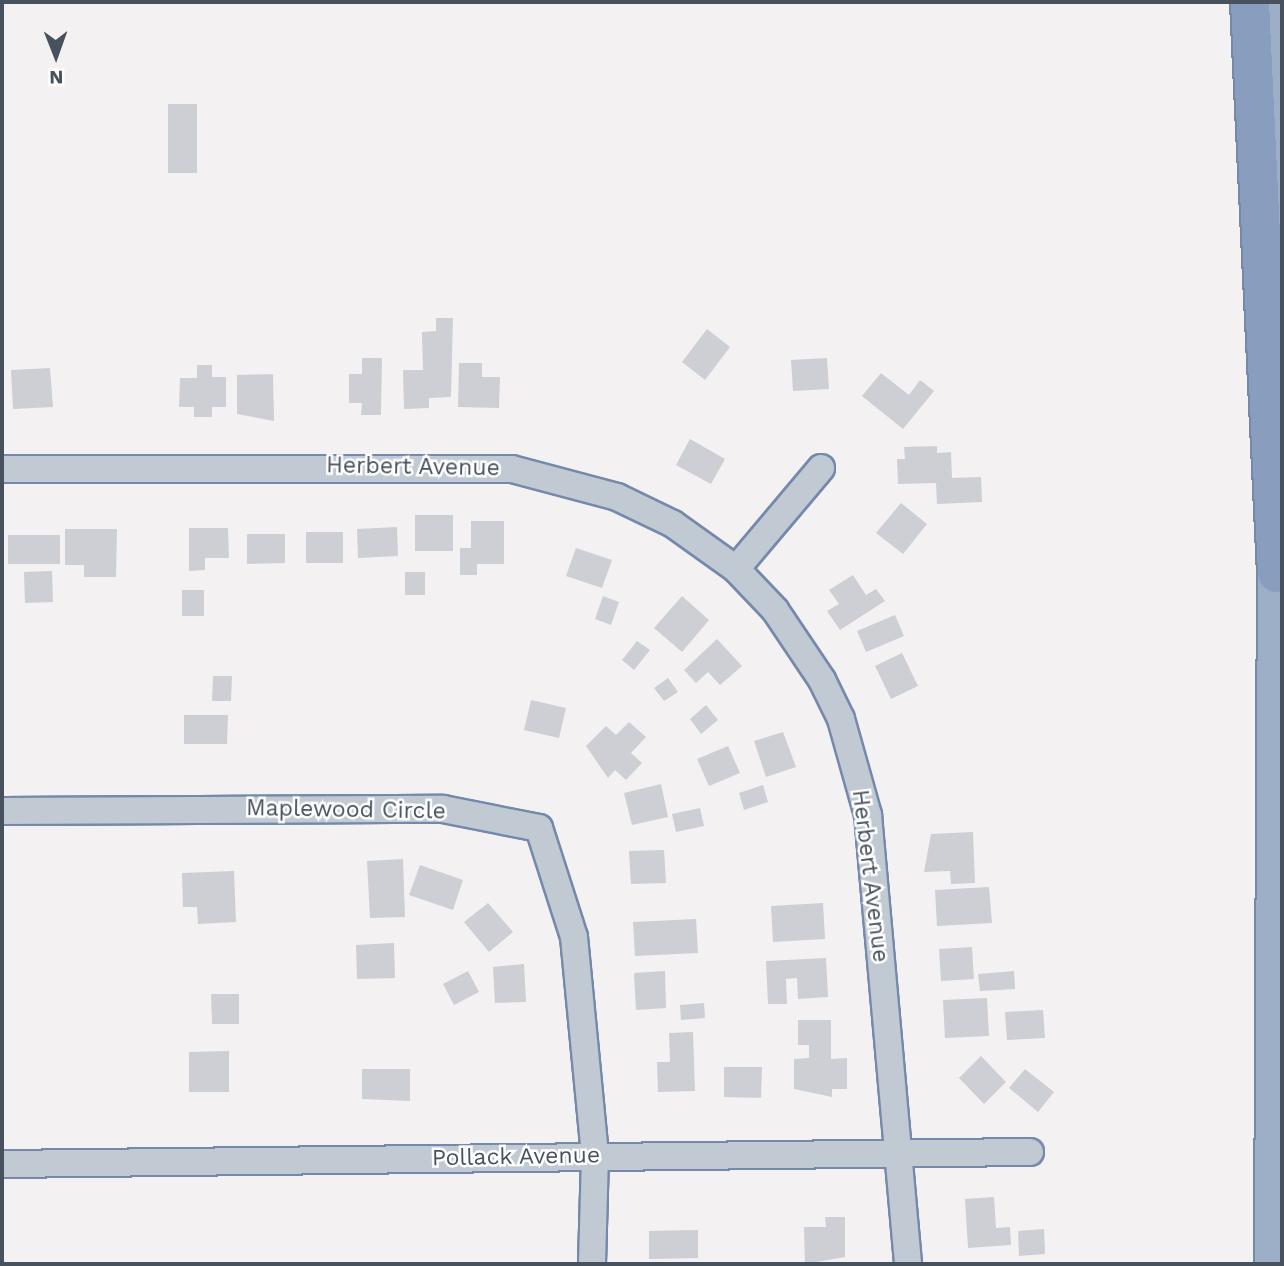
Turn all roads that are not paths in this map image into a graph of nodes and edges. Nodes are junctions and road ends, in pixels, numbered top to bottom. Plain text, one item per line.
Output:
1 (1250, 2) edge
2 (1278, 2) edge
3 (821, 468) dead end
4 (2, 469) edge
5 (736, 569) junction
6 (1277, 573) junction
7 (2, 811) edge
8 (899, 1152) junction
9 (1030, 1152) dead end
10 (595, 1156) junction
11 (2, 1164) edge
12 (592, 1264) edge
13 (908, 1264) edge
14 (1275, 1264) edge

1 - 6 highway
2 - 6 highway
3 - 5 street
4 - 5 street, Herbert Avenue
5 - 8 street, Herbert Avenue
6 - 14 highway
7 - 10 street, Maplewood Circle
8 - 9 street, Pollack Avenue
8 - 10 street, Pollack Avenue
8 - 13 street, Herbert Avenue
10 - 11 street, Pollack Avenue
10 - 12 street, Maplewood Circle

